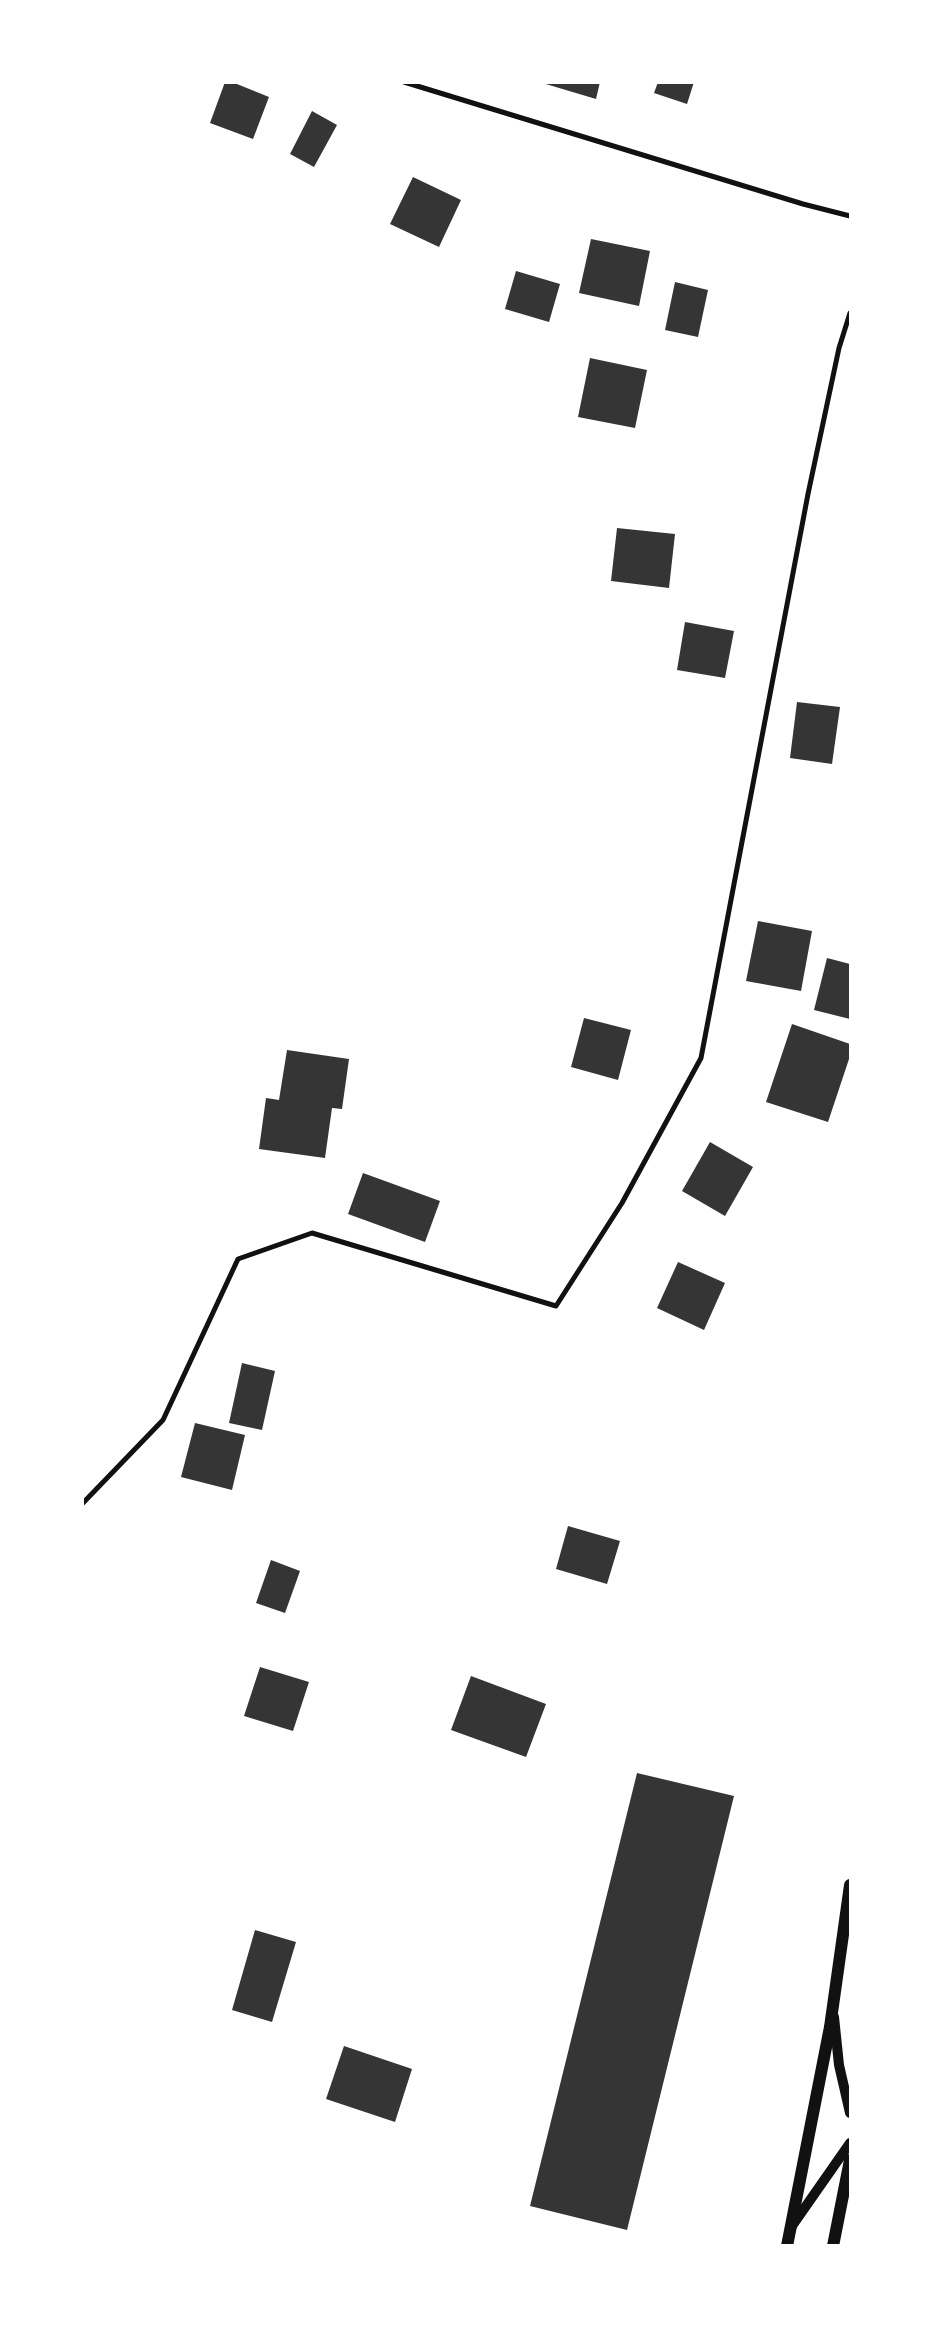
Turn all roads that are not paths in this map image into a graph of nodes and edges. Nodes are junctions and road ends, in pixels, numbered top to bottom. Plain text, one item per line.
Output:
1 (404, 82) edge
2 (850, 216) edge
3 (850, 313) edge
4 (82, 1504) edge
5 (850, 1886) edge
6 (833, 2006) junction
7 (850, 2113) edge
8 (850, 2143) edge
9 (850, 2160) edge
10 (791, 2226) junction
11 (787, 2246) edge
12 (832, 2246) edge

1 - 2 street
3 - 4 street
5 - 6 main road
6 - 7 main road
6 - 10 main road
8 - 10 main road
9 - 12 main road
10 - 11 main road

